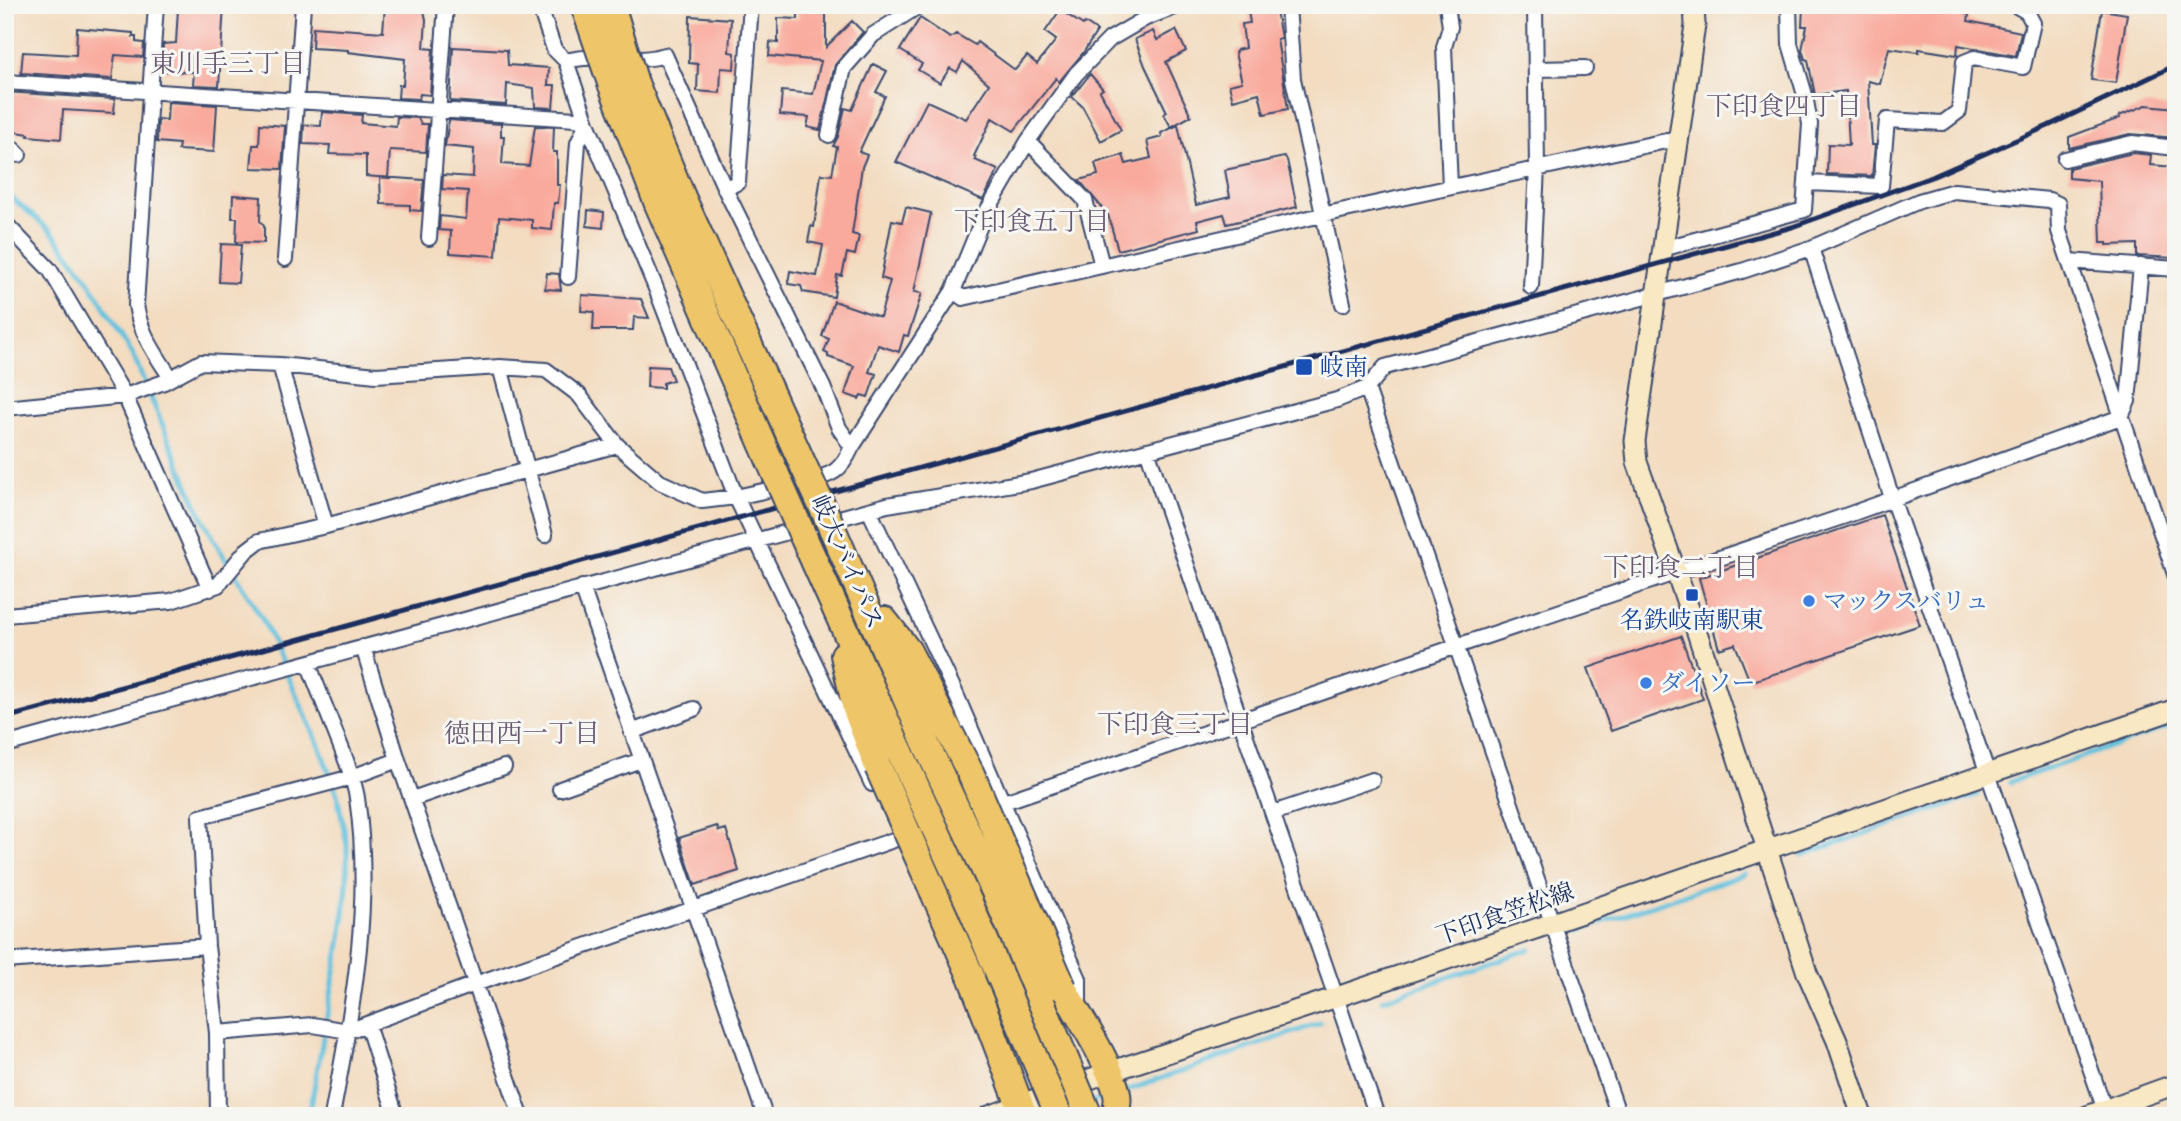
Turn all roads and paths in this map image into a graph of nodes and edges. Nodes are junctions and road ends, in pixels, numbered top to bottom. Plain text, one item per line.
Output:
1 (156, 5) edge
2 (303, 5) edge
3 (446, 5) edge
4 (539, 5) edge
5 (584, 5) edge
6 (611, 5) edge
7 (751, 5) edge
8 (919, 5) edge
9 (1180, 5) edge
10 (1288, 5) edge
11 (1447, 5) edge
12 (1535, 5) edge
13 (1694, 5) edge
14 (1788, 5) edge
15 (2015, 5) edge
16 (566, 61) junction
17 (1585, 68) dead end
18 (1536, 69) junction
19 (5, 82) edge
20 (623, 83) junction
21 (151, 92) junction
22 (296, 101) junction
23 (440, 111) junction
24 (587, 123) junction
25 (829, 135) dead end
26 (5, 141) edge
27 (1028, 141) junction
28 (1679, 142) junction
29 (2176, 148) edge
30 (19, 155) dead end
31 (2065, 159) dead end
32 (1537, 168) junction
33 (1806, 183) junction
34 (1450, 187) junction
35 (725, 189) junction
36 (1322, 215) junction
37 (5, 223) edge
38 (429, 238) dead end
39 (1811, 248) junction
40 (1662, 249) junction
41 (285, 259) dead end
42 (2069, 261) junction
43 (1102, 266) junction
44 (2141, 266) junction
45 (2176, 269) edge
46 (568, 277) dead end
47 (1531, 287) dead end
48 (953, 291) junction
49 (1655, 295) junction
50 (1343, 304) dead end
51 (280, 365) junction
52 (500, 367) junction
53 (167, 380) junction
54 (1367, 388) junction
55 (128, 395) junction
56 (5, 408) edge
57 (2121, 418) junction
58 (617, 445) junction
59 (852, 447) junction
60 (1147, 450) junction
61 (527, 471) junction
62 (736, 497) junction
63 (1892, 498) junction
64 (869, 510) junction
65 (326, 526) junction
66 (545, 535) dead end
67 (757, 539) junction
68 (1676, 572) junction
69 (2176, 578) edge
70 (214, 587) junction
71 (582, 587) junction
72 (5, 615) edge
73 (1456, 646) junction
74 (363, 647) junction
75 (303, 664) junction
76 (694, 709) dead end
77 (2176, 709) edge
78 (1241, 720) junction
79 (631, 732) junction
80 (939, 740) junction
81 (5, 745) edge
82 (398, 760) junction
83 (890, 760) junction
84 (641, 761) junction
85 (504, 767) dead end
86 (1989, 774) junction
87 (347, 778) junction
88 (1372, 780) dead end
89 (560, 789) dead end
90 (412, 799) junction
91 (1004, 802) junction
92 (1273, 814) junction
93 (897, 839) junction
94 (1769, 849) junction
95 (692, 909) junction
96 (1552, 923) junction
97 (207, 946) junction
98 (5, 961) edge
99 (475, 984) junction
100 (1337, 997) junction
101 (1079, 1016) junction
102 (366, 1024) junction
103 (989, 1025) junction
104 (343, 1030) junction
105 (217, 1033) junction
106 (2176, 1084) edge
107 (1119, 1100) edge
108 (1021, 1110) edge
109 (2100, 1114) edge
110 (218, 1116) edge
111 (332, 1116) edge
112 (396, 1116) edge
113 (521, 1116) edge
114 (765, 1116) edge
115 (989, 1116) edge
116 (1059, 1116) edge
117 (1089, 1116) edge
118 (1377, 1116) edge
119 (1619, 1116) edge
120 (1862, 1116) edge

1 - 21 street
2 - 22 street
3 - 23 street
4 - 16 street
5 - 20 highway, 岐大バイパス, bridge
6 - 20 highway, 岐大バイパス, bridge
7 - 35 street
8 - 25 street
9 - 27 street
10 - 36 street
11 - 34 street
12 - 18 street
13 - 28 street
14 - 33 street
15 - 33 street
16 - 24 street
16 - 35 street
17 - 18 street
18 - 32 street
19 - 21 street
20 - 80 highway, 岐大バイパス, bridge
20 - 83 highway, 岐大バイパス, bridge
21 - 22 street
21 - 53 street
22 - 23 street
22 - 41 street
23 - 24 street
23 - 38 street
24 - 46 street
24 - 62 street
26 - 30 street
27 - 43 street
27 - 48 street
28 - 32 street
28 - 40 street
29 - 31 street
32 - 34 street
32 - 47 street
33 - 40 street
34 - 36 street
35 - 59 street
36 - 43 street
36 - 50 street
37 - 55 street
39 - 42 street
39 - 49 street
39 - 63 street
40 - 49 street
42 - 44 street
42 - 57 street
43 - 48 street
44 - 45 street
44 - 57 street
48 - 59 street
49 - 54 street
49 - 68 street
51 - 52 street
51 - 53 street
51 - 65 street
52 - 58 street
52 - 61 street
53 - 55 street
54 - 60 street
54 - 73 street
55 - 56 street
55 - 70 street
57 - 63 street
57 - 69 street
58 - 61 street
58 - 62 street
59 - 62 street
60 - 64 street
60 - 78 street
61 - 65 street
61 - 66 street
62 - 67 street
63 - 68 street
63 - 86 street
64 - 67 street
64 - 91 street
65 - 70 street
67 - 71 street
67 - 93 street
68 - 73 street
68 - 94 street
70 - 72 street
71 - 74 street
71 - 79 street
73 - 78 street
73 - 96 street
74 - 75 street
74 - 82 street
75 - 81 street
75 - 87 street
76 - 79 street
77 - 86 street, 下印食笠松線
78 - 91 street
78 - 92 street
79 - 84 street
80 - 101 highway, bridge
80 - 117 highway, 岐大バイパス, bridge
82 - 87 street
82 - 90 street
83 - 103 highway, bridge
83 - 116 highway, 岐大バイパス, bridge
84 - 89 street
84 - 95 street
85 - 90 street
86 - 94 street, 下印食笠松線
86 - 109 street
87 - 97 street
87 - 104 street
88 - 92 street
90 - 99 street
91 - 93 street
91 - 101 street
92 - 100 street
93 - 95 street
93 - 103 street
94 - 96 street, 下印食笠松線
94 - 120 street
95 - 99 street
95 - 114 street
96 - 100 street, 下印食笠松線
96 - 119 street
97 - 98 street
97 - 105 street
99 - 102 street
99 - 113 street
100 - 107 street, 下印食笠松線
100 - 118 street
101 - 107 highway
102 - 104 street
102 - 112 street
103 - 108 highway
104 - 105 street
104 - 111 street
105 - 110 street
106 - 109 street
107 - 108 street, 下印食笠松線
108 - 115 street, 下印食笠松線

